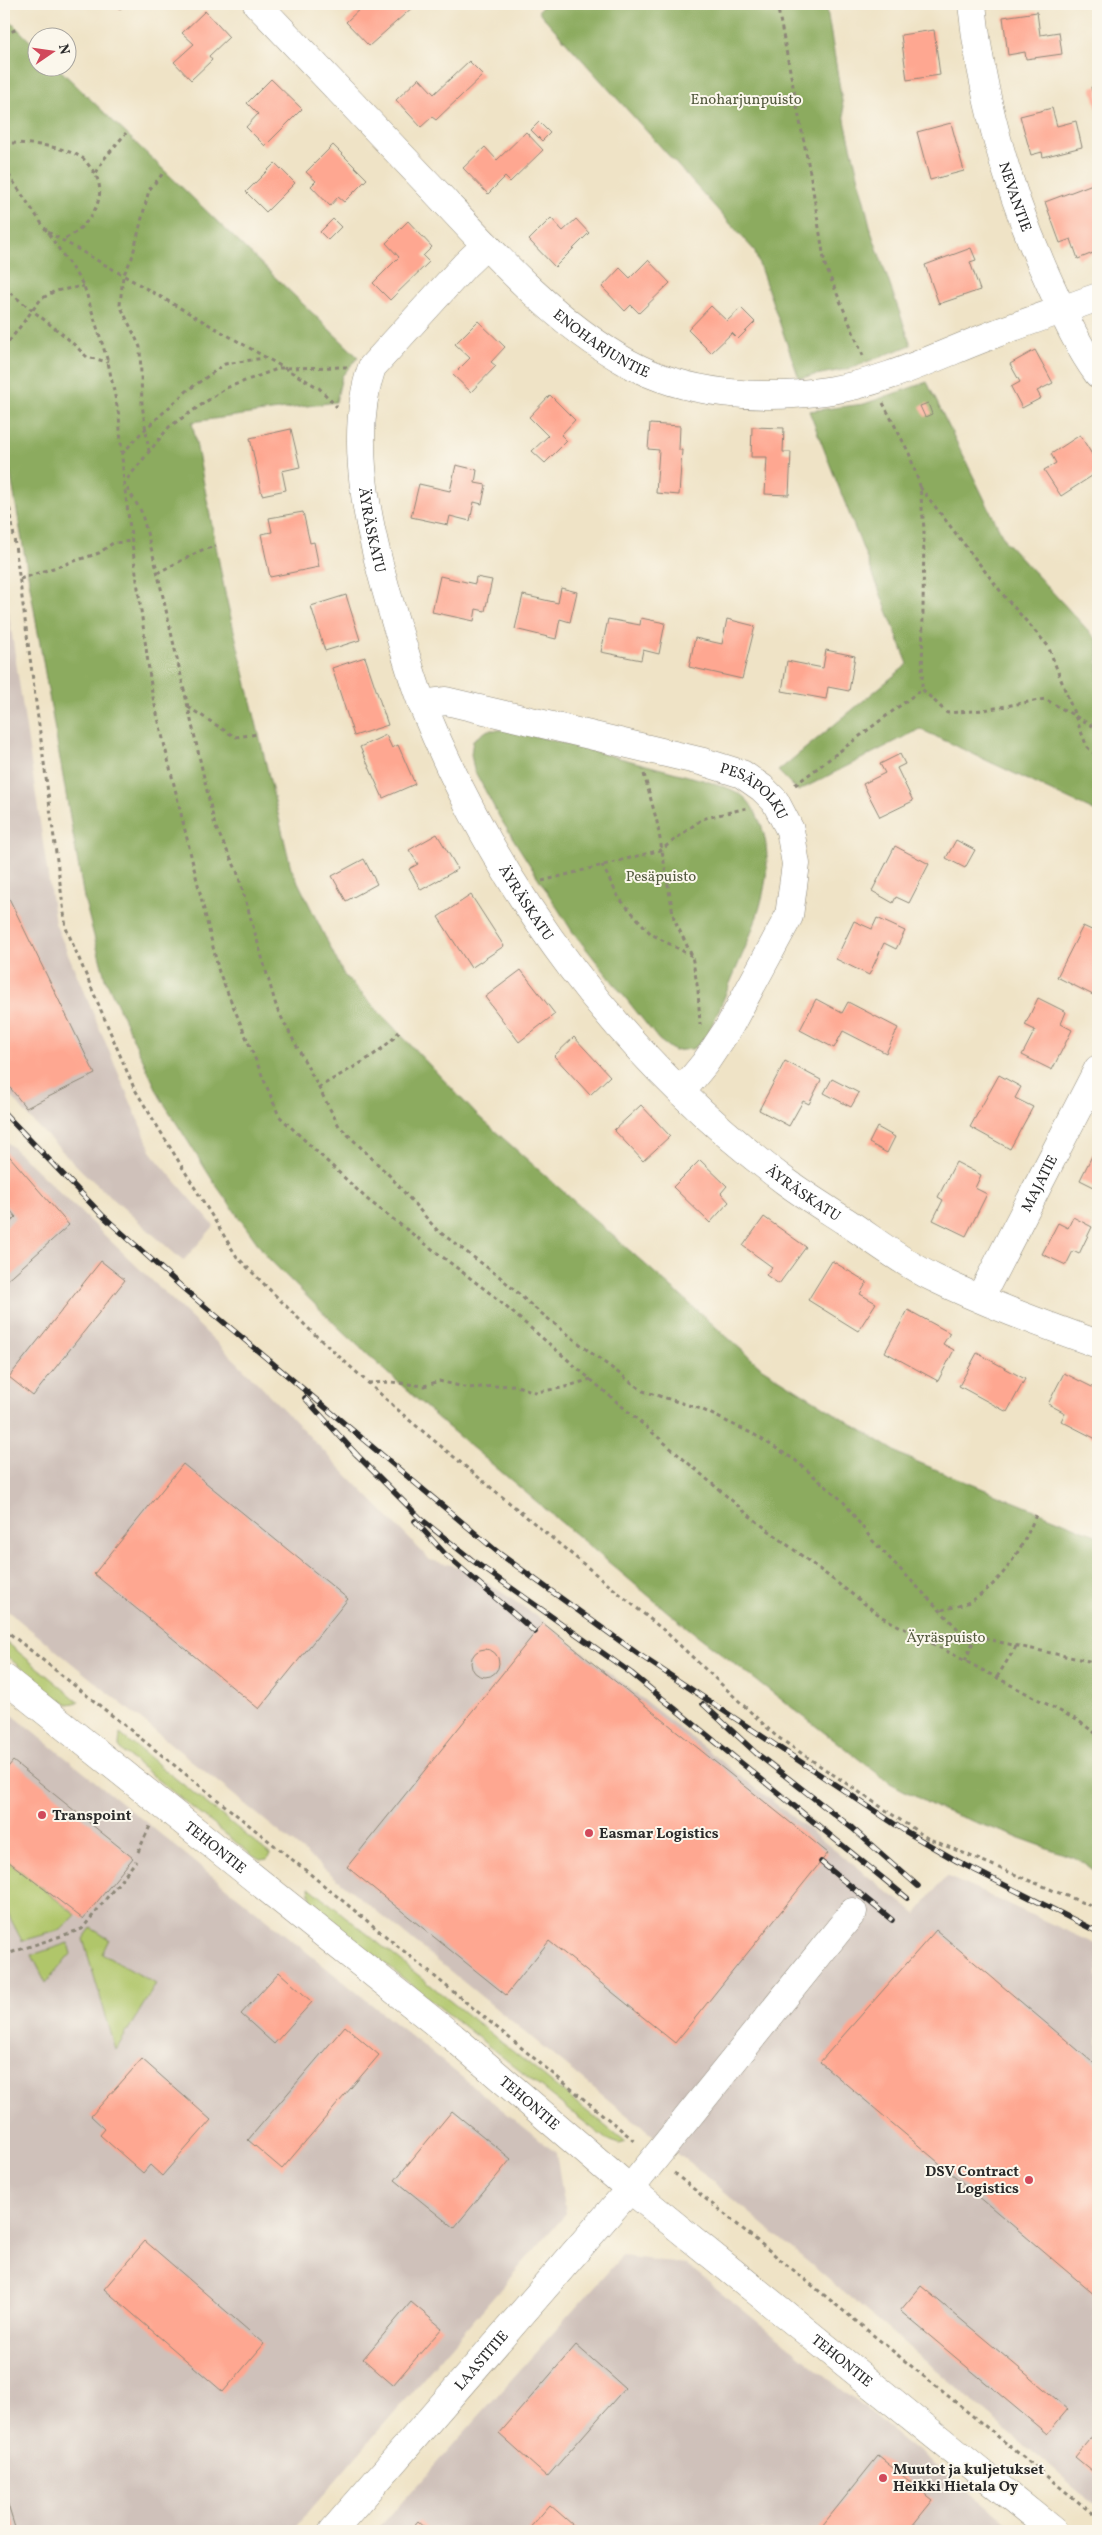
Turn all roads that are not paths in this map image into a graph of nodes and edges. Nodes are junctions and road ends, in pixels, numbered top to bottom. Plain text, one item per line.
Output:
1 (257, 4) edge
2 (972, 4) edge
3 (486, 245) junction
4 (1098, 297) edge
5 (1062, 310) junction
6 (1098, 374) edge
7 (422, 704) junction
8 (1098, 1069) edge
9 (682, 1091) junction
10 (980, 1298) junction
11 (1098, 1344) edge
12 (4, 1678) edge
13 (853, 1912) dead end
14 (630, 2189) junction
15 (333, 2531) edge
16 (1053, 2531) edge

1 - 3 street, ENOHARJUNTIE
2 - 5 street, NEVANTIE
3 - 5 street, ENOHARJUNTIE
3 - 7 street, ÄYRÄSKATU
4 - 5 street, ENOHARJUNTIE
5 - 6 street, NEVANTIE
7 - 9 street, ÄYRÄSKATU
7 - 9 street, PESÄPOLKU
8 - 10 street, MAJATIE
9 - 10 street, ÄYRÄSKATU
10 - 11 street, ÄYRÄSKATU
12 - 14 street, TEHONTIE
13 - 14 street, LAASTITIE
14 - 15 street, LAASTITIE
14 - 16 street, TEHONTIE

